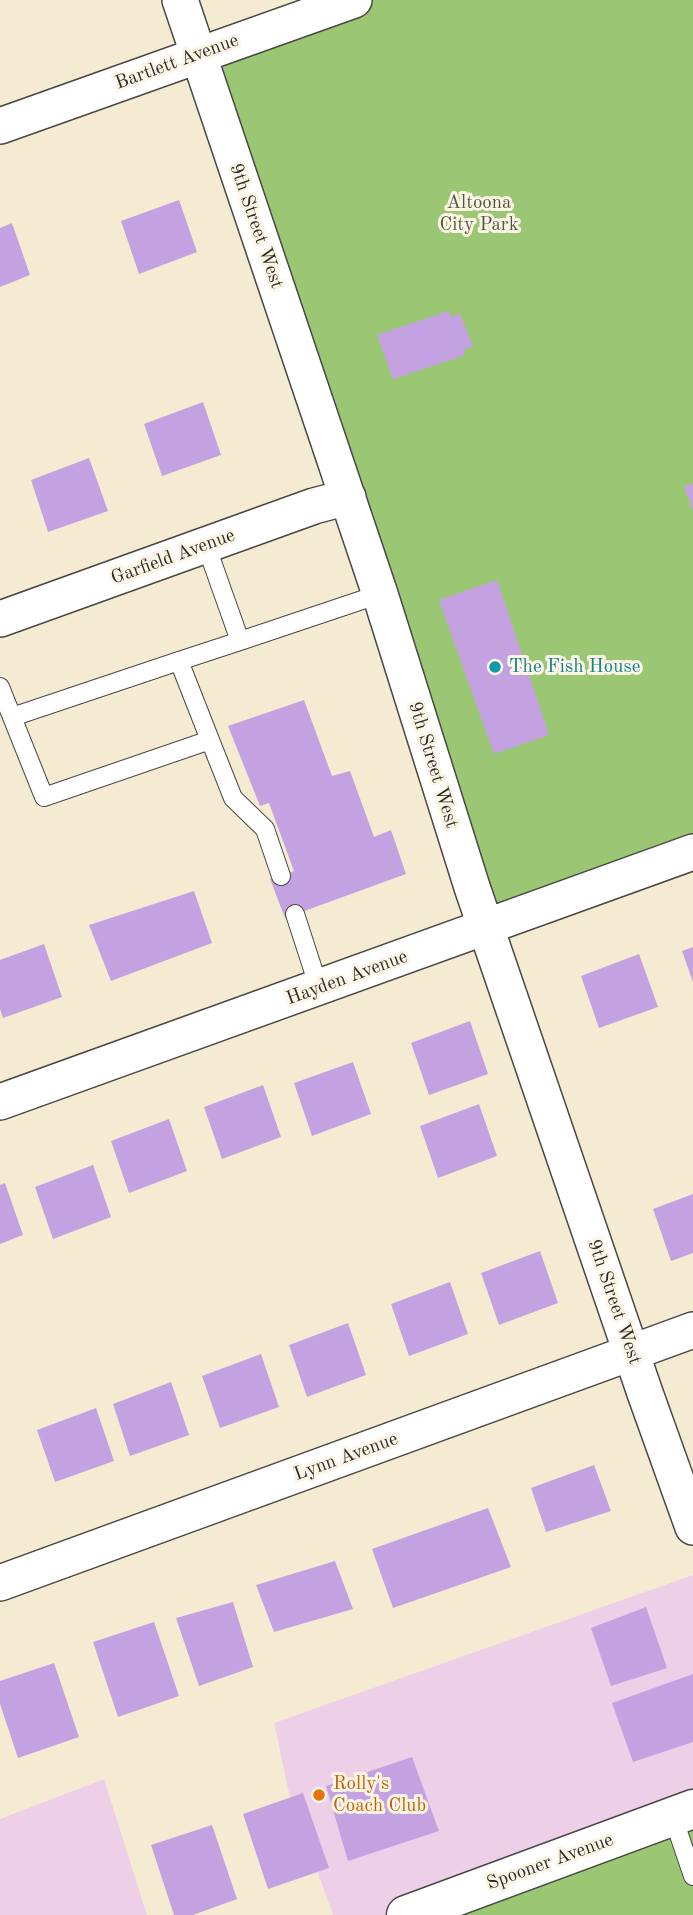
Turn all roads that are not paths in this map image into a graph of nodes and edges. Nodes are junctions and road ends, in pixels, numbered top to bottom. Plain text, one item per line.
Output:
1 (180, 0) edge
2 (354, 0) edge
3 (199, 54) junction
4 (0, 126) edge
5 (348, 497) junction
6 (206, 545) junction
7 (380, 594) junction
8 (0, 619) edge
9 (240, 641) junction
10 (179, 660) junction
11 (0, 687) edge
12 (12, 717) junction
13 (210, 740) junction
14 (693, 852) edge
15 (281, 876) dead end
16 (295, 914) dead end
17 (486, 929) junction
18 (319, 988) junction
19 (0, 1102) edge
20 (693, 1330) edge
21 (631, 1352) junction
22 (693, 1527) edge
23 (0, 1583) edge
24 (683, 1813) edge
25 (693, 1875) edge
26 (406, 1915) edge

1 - 3 street, 9th Street West
2 - 3 street, Bartlett Avenue
3 - 4 street, Bartlett Avenue
3 - 5 street, 9th Street West
5 - 6 street, Garfield Avenue
5 - 7 street, 9th Street West
6 - 8 street, Garfield Avenue
6 - 9 lane
7 - 9 lane
7 - 17 street, 9th Street West
9 - 10 lane
10 - 12 lane
10 - 13 lane
11 - 12 lane
12 - 13 lane
13 - 15 lane
14 - 17 street, Hayden Avenue
16 - 18 lane
17 - 18 street, Hayden Avenue
17 - 21 street, 9th Street West
18 - 19 street, Hayden Avenue
20 - 21 street, Lynn Avenue
21 - 22 street, 9th Street West
21 - 23 street, Lynn Avenue
24 - 25 lane
24 - 26 street, Spooner Avenue

